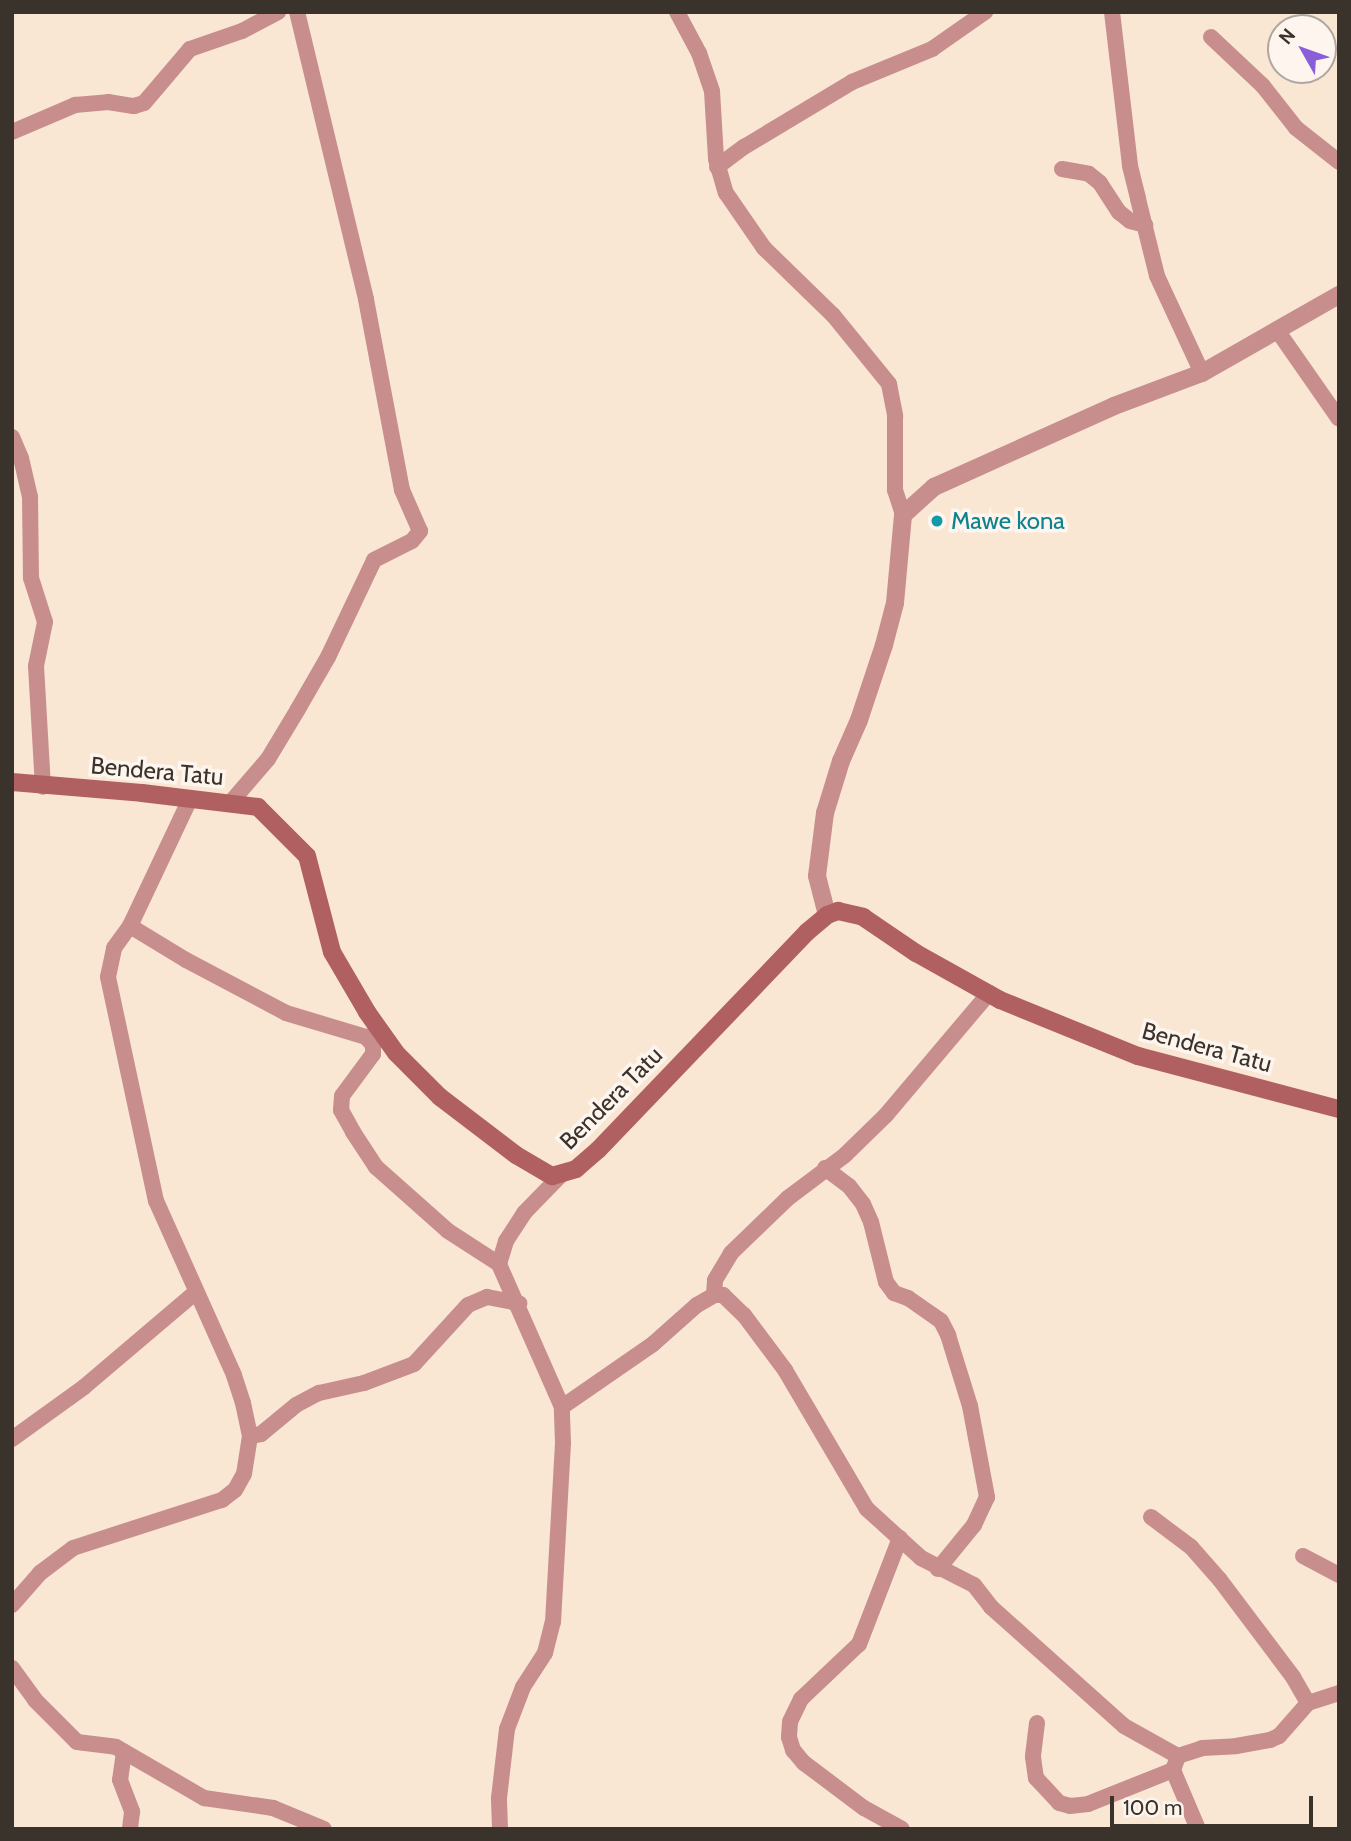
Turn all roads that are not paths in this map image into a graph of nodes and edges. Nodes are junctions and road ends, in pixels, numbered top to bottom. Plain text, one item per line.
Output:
1 (278, 12) edge
2 (297, 12) edge
3 (677, 12) edge
4 (985, 12) edge
5 (1112, 12) edge
6 (1211, 37) dead end
7 (12, 132) edge
8 (1339, 162) edge
9 (717, 167) junction
10 (1062, 169) dead end
11 (1145, 225) junction
12 (1339, 295) edge
13 (1277, 330) junction
14 (1202, 373) junction
15 (1339, 419) edge
16 (12, 437) edge
17 (903, 515) junction
18 (12, 782) edge
19 (43, 786) junction
20 (190, 799) junction
21 (231, 802) junction
22 (827, 915) junction
23 (130, 926) junction
24 (989, 993) junction
25 (373, 1035) junction
26 (1339, 1109) edge
27 (825, 1168) junction
28 (559, 1176) junction
29 (499, 1264) junction
30 (195, 1293) junction
31 (713, 1295) junction
32 (519, 1303) junction
33 (562, 1406) junction
34 (250, 1436) junction
35 (12, 1439) edge
36 (1150, 1517) dead end
37 (900, 1538) junction
38 (1303, 1556) dead end
39 (938, 1569) junction
40 (1339, 1575) edge
41 (12, 1605) edge
42 (12, 1668) edge
43 (1339, 1693) edge
44 (1308, 1703) junction
45 (1037, 1723) dead end
46 (124, 1752) junction
47 (1175, 1763) junction
48 (130, 1829) edge
49 (324, 1829) edge
50 (500, 1829) edge
51 (902, 1829) edge
52 (1198, 1829) edge

1 - 7 street
2 - 21 street
3 - 9 street
4 - 9 street
5 - 11 street
6 - 8 street
9 - 17 street
10 - 11 street
11 - 14 street
12 - 13 street
13 - 14 street
13 - 15 street
14 - 17 street
16 - 19 street
17 - 22 street
18 - 19 main road, Bendera Tatu
19 - 20 main road, Bendera Tatu
20 - 21 main road, Bendera Tatu
20 - 23 street
21 - 25 main road, Bendera Tatu
22 - 24 main road, Bendera Tatu
22 - 28 main road, Bendera Tatu
23 - 25 street
23 - 30 street
24 - 26 main road, Bendera Tatu
24 - 27 street
25 - 28 main road, Bendera Tatu
25 - 29 street
27 - 31 street
27 - 39 street
28 - 29 street
29 - 32 street
30 - 34 street
30 - 35 street
31 - 33 street
31 - 37 street
32 - 33 street
32 - 34 street
33 - 50 street
34 - 41 street
36 - 44 street
37 - 39 street
37 - 51 street
38 - 40 street
39 - 47 street
42 - 46 street
43 - 44 street
44 - 47 street
45 - 47 street
46 - 48 street
46 - 49 street
47 - 52 street

